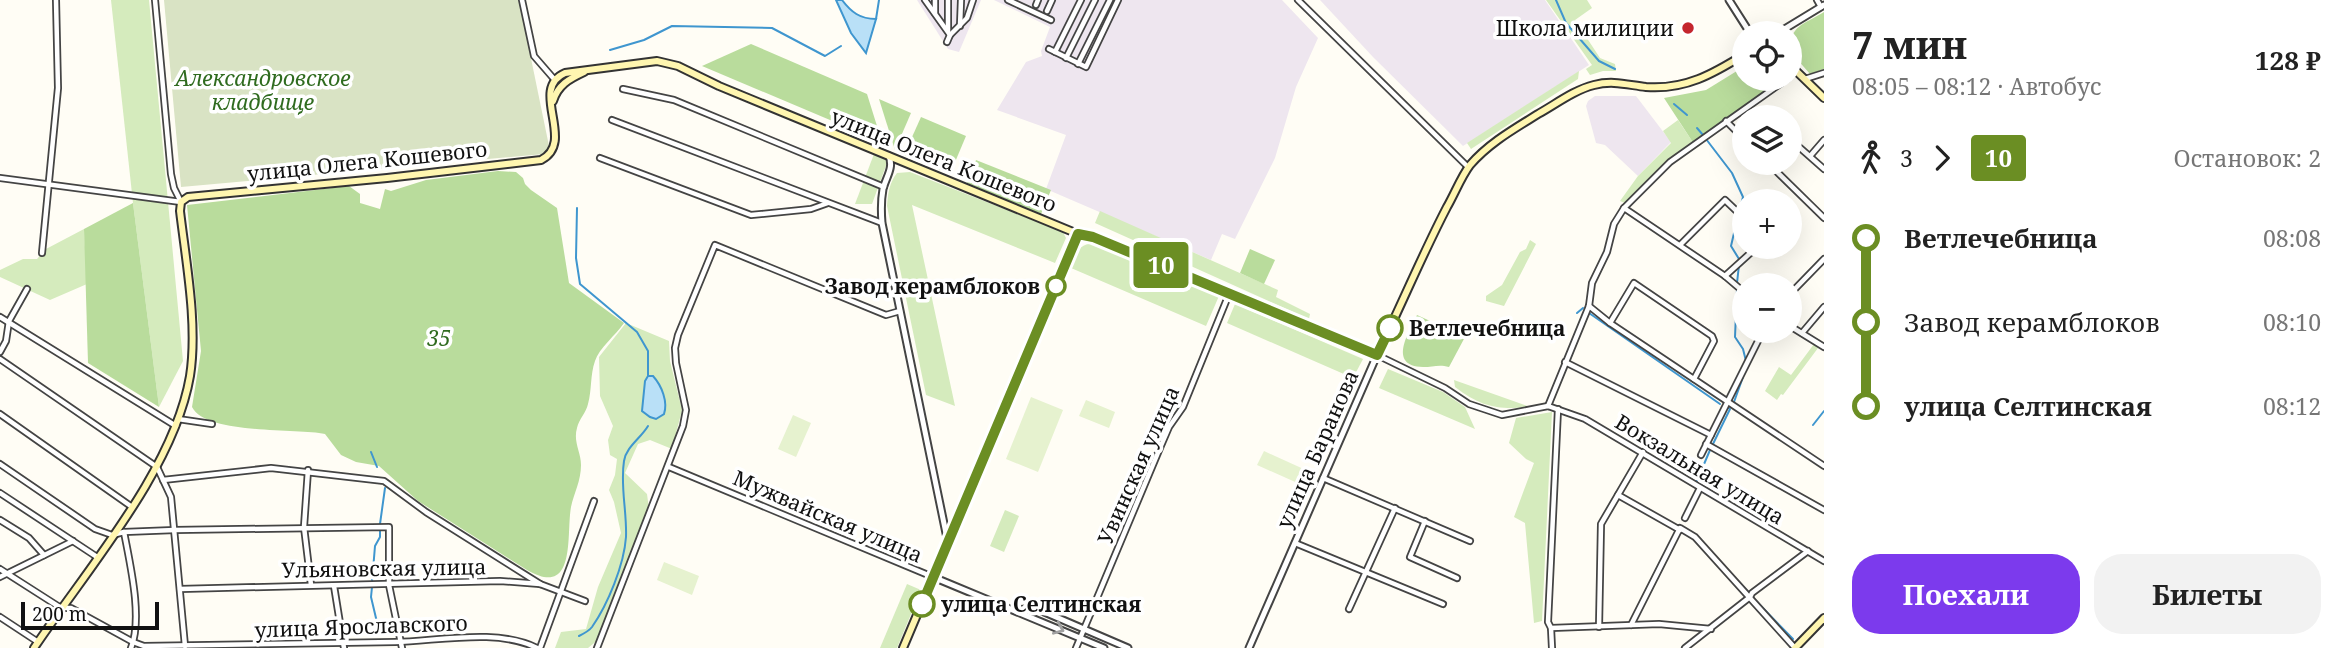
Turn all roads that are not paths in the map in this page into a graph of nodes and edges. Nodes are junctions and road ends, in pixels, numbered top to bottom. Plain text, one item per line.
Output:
1 (56, 0) edge
2 (155, 0) edge
3 (522, 0) edge
4 (925, 0) edge
5 (936, 0) edge
6 (948, 0) edge
7 (961, 0) edge
8 (973, 0) edge
9 (1010, 0) edge
10 (1025, 0) edge
11 (1052, 0) edge
12 (1081, 0) edge
13 (1095, 0) edge
14 (1110, 0) edge
15 (1118, 0) edge
16 (1298, 0) edge
17 (1729, 0) edge
18 (1816, 0) edge
19 (1022, 6) junction
20 (1823, 6) edge
21 (1047, 11) dead end
22 (935, 14) junction
23 (1051, 20) dead end
24 (1742, 21) edge
25 (1798, 21) edge
26 (960, 26) junction
27 (949, 33) junction
28 (947, 42) dead end
29 (1066, 58) junction
30 (1732, 63) edge
31 (1078, 64) junction
32 (592, 69) junction
33 (1824, 73) edge
34 (554, 79) junction
35 (1804, 79) joint
36 (623, 89) dead end
37 (1769, 91) edge
38 (1824, 97) edge
39 (551, 108) junction
40 (612, 120) dead end
41 (1726, 121) junction
42 (1732, 127) edge
43 (1824, 140) edge
44 (1802, 149) edge
45 (889, 156) junction
46 (1810, 156) junction
47 (600, 158) dead end
48 (909, 164) junction
49 (1468, 167) junction
50 (1824, 169) edge
51 (888, 174) junction
52 (1780, 175) edge
53 (0, 178) edge
54 (49, 184) junction
55 (884, 187) junction
56 (181, 202) junction
57 (828, 203) junction
58 (1732, 207) edge
59 (1624, 208) junction
60 (1824, 218) edge
61 (882, 223) junction
62 (1078, 234) junction
63 (1680, 245) junction
64 (42, 253) dead end
65 (1824, 258) edge
66 (1744, 259) edge
67 (1725, 276) junction
68 (1802, 281) edge
69 (1732, 282) edge
70 (27, 289) dead end
71 (1229, 294) junction
72 (1589, 306) junction
73 (1824, 307) edge
74 (901, 311) junction
75 (0, 317) edge
76 (9, 321) junction
77 (1610, 324) junction
78 (1802, 333) joint
79 (1757, 343) edge
80 (1824, 347) edge
81 (0, 352) edge
82 (1377, 355) junction
83 (0, 359) edge
84 (1565, 362) junction
85 (1694, 379) junction
86 (1727, 401) junction
87 (1548, 406) junction
88 (1558, 409) junction
89 (0, 414) edge
90 (177, 423) junction
91 (212, 424) dead end
92 (1711, 435) junction
93 (1706, 444) junction
94 (1643, 452) junction
95 (1701, 455) dead end
96 (0, 464) edge
97 (1824, 466) edge
98 (156, 467) junction
99 (669, 467) junction
100 (308, 470) junction
101 (1323, 478) junction
102 (163, 480) junction
103 (1700, 488) junction
104 (0, 493) edge
105 (1618, 495) junction
106 (594, 501) dead end
107 (132, 507) junction
108 (1395, 508) junction
109 (1824, 510) edge
110 (1685, 518) dead end
111 (0, 520) edge
112 (1425, 521) junction
113 (304, 527) junction
114 (1680, 529) junction
115 (175, 530) junction
116 (124, 532) junction
117 (113, 535) junction
118 (73, 541) junction
119 (1470, 541) dead end
120 (948, 543) junction
121 (1295, 544) junction
122 (1808, 551) junction
123 (44, 555) junction
124 (97, 557) junction
125 (1824, 561) edge
126 (0, 569) edge
127 (1366, 571) junction
128 (7, 573) junction
129 (0, 577) edge
130 (933, 577) junction
131 (1457, 578) dead end
132 (540, 584) junction
133 (312, 585) junction
134 (389, 585) junction
135 (334, 586) junction
136 (180, 589) junction
137 (559, 592) junction
138 (1750, 597) junction
139 (586, 601) dead end
140 (1443, 604) dead end
141 (61, 608) junction
142 (1349, 609) dead end
143 (1014, 611) junction
144 (0, 617) edge
145 (1824, 618) edge
146 (1631, 625) junction
147 (1599, 627) junction
148 (1550, 628) junction
149 (1084, 629) junction
150 (1711, 629) junction
151 (1080, 638) junction
152 (36, 645) edge
153 (132, 645) edge
154 (401, 645) edge
155 (343, 646) edge
156 (185, 647) edge
157 (539, 648) edge
158 (597, 648) edge
159 (903, 648) edge
160 (1076, 648) edge
161 (1104, 648) edge
162 (1128, 648) edge
163 (1249, 648) edge
164 (1552, 648) edge
165 (1685, 648) edge
166 (1795, 648) edge

1 - 54 street
2 - 56 street
3 - 34 street
4 - 22 street
5 - 22 street
6 - 27 street
7 - 26 street
8 - 26 street
9 - 19 street
10 - 19 street
11 - 21 street
12 - 29 street
13 - 29 street
14 - 31 street
15 - 31 street
16 - 49 street
17 - 24 street
18 - 20 street
19 - 23 street
20 - 25 street
22 - 27 street
26 - 27 street
27 - 28 street
29 - 31 street
30 - 49 main road, улица Баранова
32 - 34 main road, улица Олега Кошевого
32 - 39 main road, улица Олега Кошевого
32 - 45 main road, улица Олега Кошевого
33 - 35 street
34 - 39 main road, улица Олега Кошевого
35 - 38 main road
36 - 55 street
37 - 41 street
39 - 56 main road, улица Олега Кошевого
40 - 57 street
41 - 42 street
41 - 59 street
43 - 46 street
44 - 46 street
45 - 48 main road, улица Олега Кошевого
45 - 51 street
46 - 50 street
47 - 57 street
48 - 51 street
48 - 62 main road, улица Олега Кошевого
49 - 82 main road, улица Баранова
51 - 55 street
52 - 60 street
53 - 54 street
54 - 56 street
54 - 64 street
55 - 61 street
56 - 90 main road
57 - 61 street
58 - 63 street
59 - 63 street
59 - 72 street
61 - 74 street
62 - 71 main road, улица Олега Кошевого
62 - 120 main road
63 - 67 street
65 - 68 street
66 - 67 street
67 - 69 street
70 - 76 street
71 - 82 main road, улица Олега Кошевого
71 - 149 street, Увинская улица
72 - 77 street
72 - 84 street
73 - 78 street
74 - 99 street
74 - 120 street
75 - 76 street
76 - 81 street
76 - 90 street
77 - 85 street
77 - 85 street
78 - 80 street
79 - 86 street
82 - 87 street, улица Олега Кошевого
82 - 101 street, улица Баранова
83 - 98 street
84 - 87 street
84 - 92 street
85 - 86 street
86 - 92 street
86 - 97 street
87 - 88 street, Вокзальная улица
88 - 94 street, Вокзальная улица
88 - 148 street
89 - 107 street
90 - 91 street
90 - 98 main road
92 - 93 street
93 - 95 street
93 - 109 street
94 - 103 street, Вокзальная улица
94 - 105 street
96 - 117 street
98 - 102 street
98 - 107 main road
99 - 130 street, Мужвайская улица
99 - 158 street
100 - 102 street
100 - 113 street
100 - 132 street
101 - 108 street
101 - 121 street, улица Баранова
102 - 115 street
103 - 110 street
103 - 122 street, Вокзальная улица
104 - 118 street
105 - 114 street
105 - 147 street
106 - 137 street
107 - 117 main road
108 - 112 street
108 - 127 street
111 - 123 street
112 - 119 street
112 - 131 street
113 - 115 street
113 - 133 street
113 - 134 street
114 - 138 street
114 - 146 street
115 - 116 street
115 - 136 street
116 - 117 street
116 - 153 street
117 - 124 main road
118 - 123 street
118 - 124 street
120 - 130 main road
121 - 127 street
121 - 163 street, улица Баранова
122 - 125 street, Вокзальная улица
122 - 138 street
123 - 128 street
124 - 141 main road
126 - 128 street
127 - 140 street
127 - 142 street
128 - 129 street
128 - 141 street
130 - 143 street, Мужвайская улица
130 - 159 main road
132 - 134 street, Ульяновская улица
132 - 137 street, Ульяновская улица
133 - 135 street, Ульяновская улица
133 - 136 street, Ульяновская улица
134 - 135 street, Ульяновская улица
134 - 154 street
135 - 155 street
136 - 156 street
137 - 139 street, Ульяновская улица
137 - 157 street
138 - 150 street
138 - 166 street
141 - 152 main road
141 - 153 street
143 - 149 street, Мужвайская улица
143 -> 151 street, Мужвайская улица
144 - 152 street
145 - 166 main road
146 - 147 street
146 - 150 street
147 - 148 street
148 - 164 street
149 - 151 street, Увинская улица
149 - 162 street, Мужвайская улица
150 - 165 street
151 - 160 street, Увинская улица
151 - 161 street, Мужвайская улица
153 - 156 street, улица Ярославского
154 - 155 street, улица Ярославского
154 - 157 street, улица Ярославского
155 - 156 street, улица Ярославского

